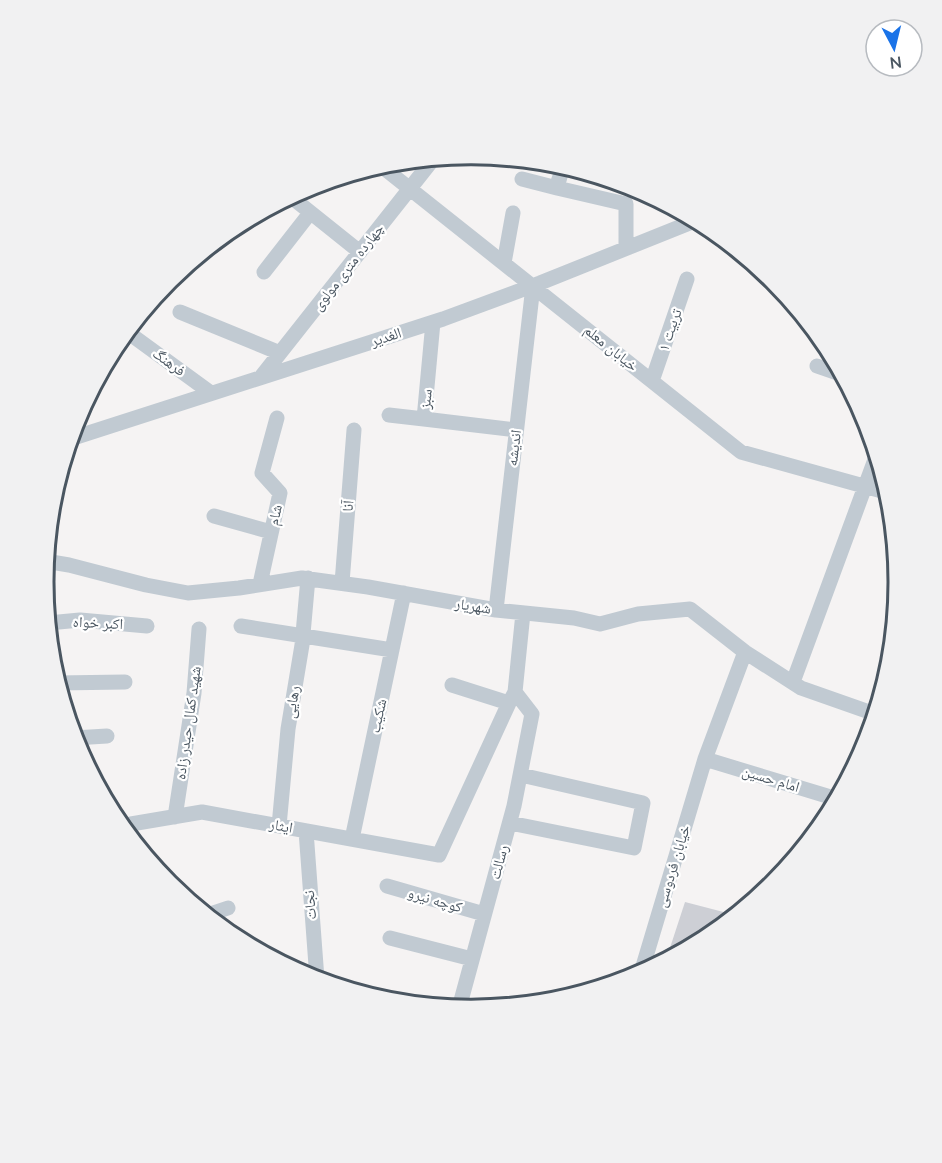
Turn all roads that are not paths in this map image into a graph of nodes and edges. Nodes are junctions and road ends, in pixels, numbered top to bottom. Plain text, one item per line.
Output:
1 (427, 167) edge
2 (390, 173) edge
3 (560, 175) edge
4 (522, 179) dead end
5 (410, 188) junction
6 (557, 188) junction
7 (298, 203) edge
8 (310, 213) junction
9 (513, 213) dead end
10 (686, 224) edge
11 (626, 247) junction
12 (360, 252) junction
13 (504, 263) junction
14 (264, 272) dead end
15 (687, 279) dead end
16 (533, 286) junction
17 (180, 312) dead end
18 (433, 322) junction
19 (134, 337) edge
20 (280, 353) junction
21 (817, 366) dead end
22 (831, 371) edge
23 (261, 377) junction
24 (652, 381) junction
25 (211, 393) junction
26 (389, 415) dead end
27 (277, 418) dead end
28 (424, 419) junction
29 (354, 430) dead end
30 (516, 430) junction
31 (80, 437) edge
32 (872, 467) edge
33 (865, 486) junction
34 (878, 490) edge
35 (214, 516) dead end
36 (271, 532) junction
37 (55, 563) edge
38 (308, 578) junction
39 (342, 583) junction
40 (260, 584) junction
41 (404, 593) junction
42 (496, 610) junction
43 (524, 613) junction
44 (56, 622) edge
45 (147, 626) dead end
46 (241, 626) dead end
47 (199, 629) dead end
48 (303, 636) junction
49 (392, 650) junction
50 (745, 652) junction
51 (125, 682) dead end
52 (793, 682) junction
53 (67, 683) edge
54 (452, 685) dead end
55 (512, 698) junction
56 (867, 711) edge
57 (107, 736) dead end
58 (85, 737) edge
59 (705, 759) junction
60 (520, 775) junction
61 (828, 796) edge
62 (175, 817) junction
63 (510, 823) junction
64 (132, 824) edge
65 (279, 826) junction
66 (306, 831) junction
67 (352, 839) junction
68 (387, 886) dead end
69 (228, 908) dead end
70 (217, 912) edge
71 (484, 914) junction
72 (390, 938) dead end
73 (472, 959) junction
74 (645, 960) edge
75 (316, 969) edge
76 (461, 999) edge

1 - 5 street, چهارده متری مولوی
2 - 5 street, خیابان معلم
3 - 6 street
4 - 6 street
5 - 12 street, چهارده متری مولوی
5 - 13 street, خیابان معلم
6 - 11 street
7 - 8 street
8 - 12 street
8 - 14 street
9 - 13 street
10 - 11 street, الغدیر
11 - 16 street, الغدیر
12 - 20 street, چهارده متری مولوی
13 - 16 street, خیابان معلم
15 - 24 street, تربیت ۱
16 - 18 street, الغدیر
16 - 24 street, خیابان معلم
16 - 30 street, اندیشه
17 - 20 street
18 - 23 street, الغدیر
18 - 28 street, سبز
19 - 25 street, فرهنگ
20 - 23 street, چهارده متری مولوی
21 - 22 street
23 - 25 street, الغدیر
24 - 33 street, خیابان معلم
25 - 31 street, الغدیر
26 - 28 street
27 - 36 street, شام
28 - 30 street, سبز
29 - 39 street, آنا
30 - 42 street, اندیشه
32 - 33 street
33 - 34 street, خیابان معلم
33 - 52 street
35 - 36 street
36 - 40 street, شام
37 - 40 street, شهریار
38 - 39 street, شهریار
38 - 40 street, شهریار
38 - 48 street, رهایی
39 - 41 street, شهریار
41 - 42 street, شهریار
41 - 49 street, شکیب
42 - 43 street, شهریار
43 - 50 street, شهریار
43 - 55 street
44 - 45 street, اکبر خواه
46 - 48 street
47 - 62 street, شهید کمال حیدر زاده
48 - 49 street
48 - 65 street, رهایی
49 - 67 street, شکیب
50 - 52 street, شهریار
50 - 59 street, خیابان فردوسی
51 - 53 street
52 - 56 street, شهریار
54 - 55 street
55 - 60 street, رسالت
55 - 67 street, ایثار
57 - 58 street
59 - 61 street, امام حسین
59 - 74 street, خیابان فردوسی
60 - 63 street, رسالت
60 - 63 street
62 - 64 street, ایثار
62 - 65 street, ایثار
63 - 71 street, رسالت
65 - 66 street, ایثار
66 - 67 street, ایثار
66 - 75 street, نجات
68 - 71 street, کوچه نیرو
69 - 70 street
71 - 73 street, رسالت
72 - 73 street
73 - 76 street, رسالت

